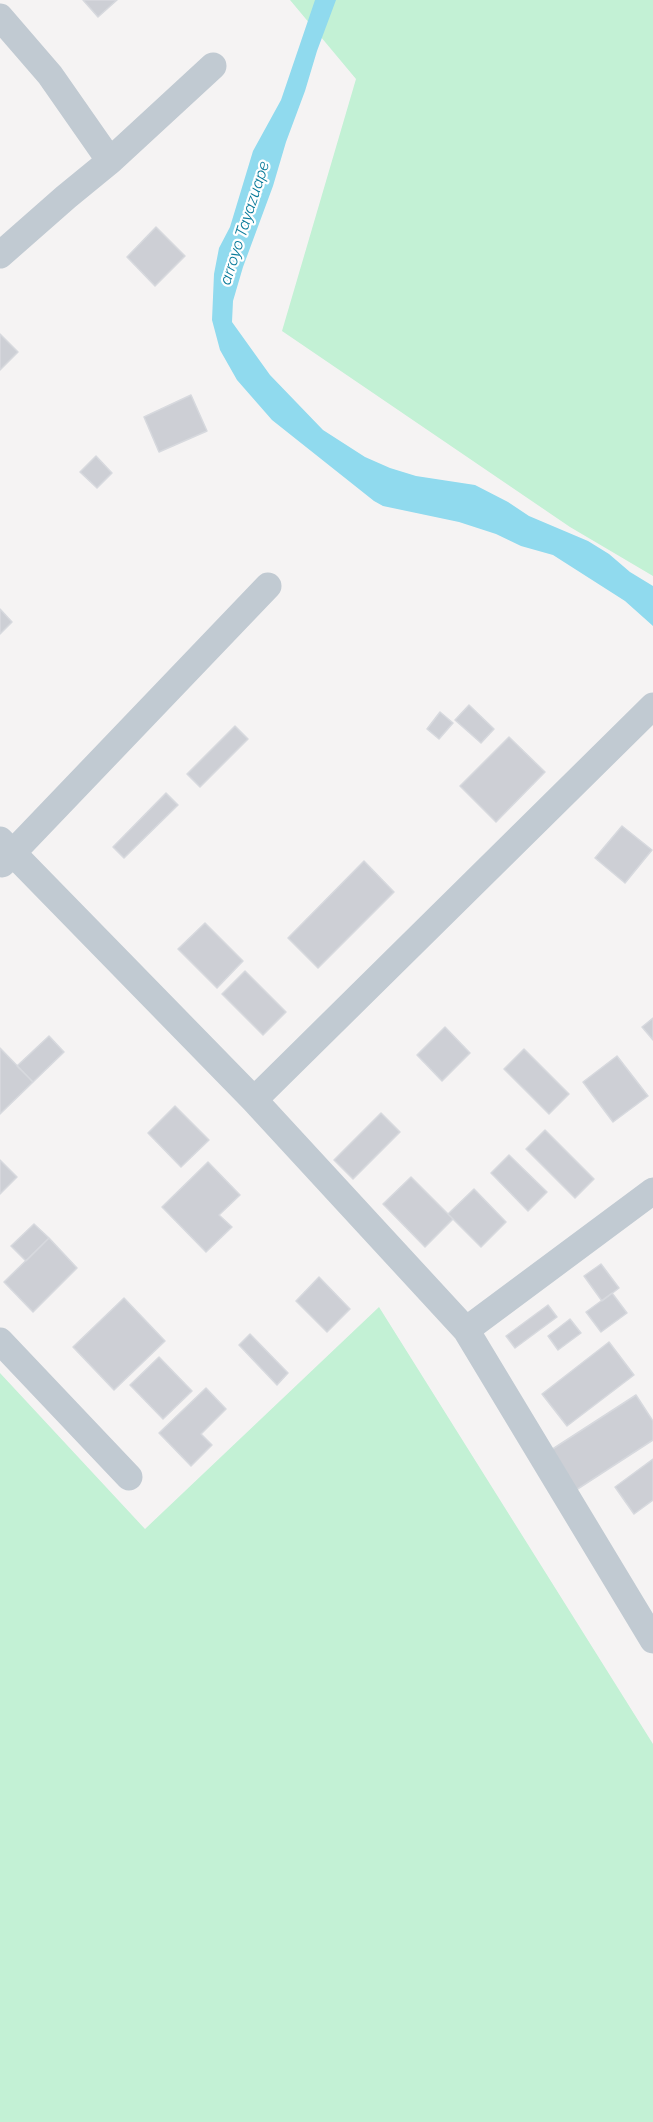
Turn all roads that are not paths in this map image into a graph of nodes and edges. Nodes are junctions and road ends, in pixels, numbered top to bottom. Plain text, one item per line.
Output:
1 (0, 17) edge
2 (213, 66) dead end
3 (110, 161) junction
4 (0, 255) edge
5 (268, 586) dead end
6 (653, 706) edge
7 (4, 853) edge
8 (254, 1100) junction
9 (653, 1191) edge
10 (466, 1330) junction
11 (0, 1341) edge
12 (129, 1476) dead end
13 (645, 1608) edge
14 (653, 1640) edge

1 - 3 street
2 - 3 street
3 - 4 street
5 - 7 street
6 - 8 street
7 - 8 street
8 - 10 street
9 - 10 street
10 - 13 street
11 - 12 street
13 - 14 street

